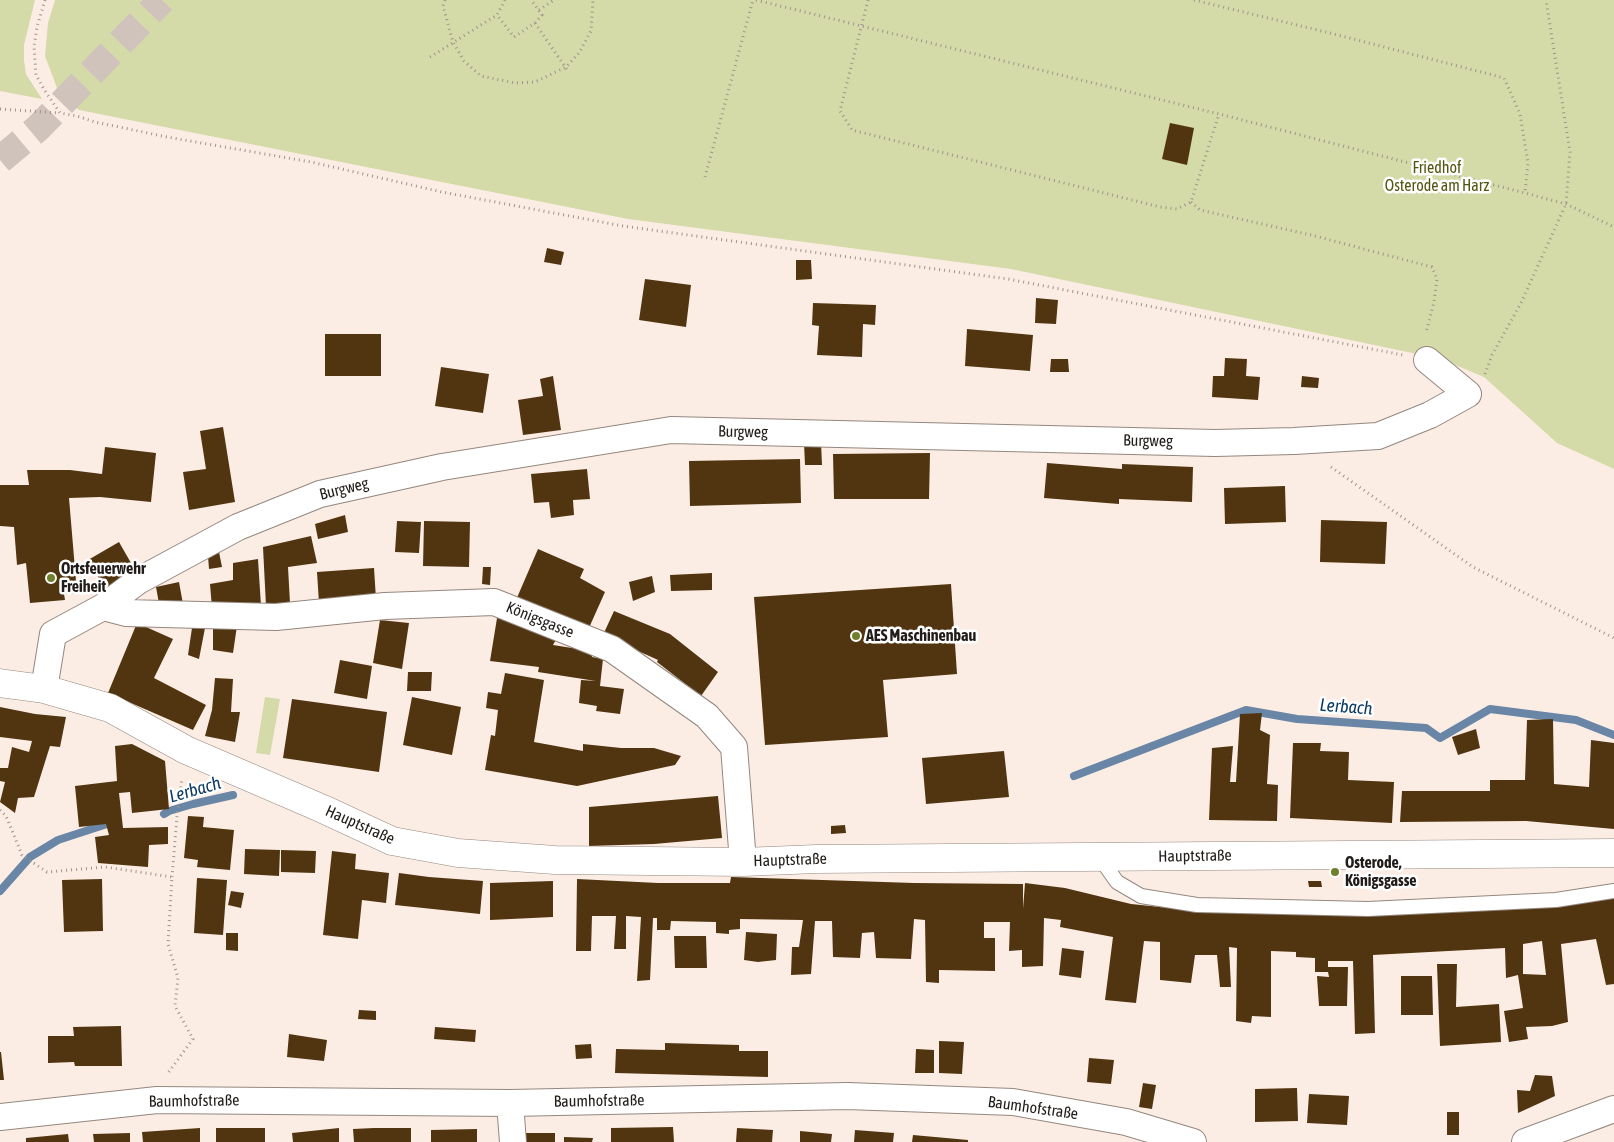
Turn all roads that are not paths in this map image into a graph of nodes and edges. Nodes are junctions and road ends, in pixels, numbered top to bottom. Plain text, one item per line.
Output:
1 (1427, 360) road end
2 (104, 606) junction
3 (0, 683) edge
4 (44, 688) junction
5 (1614, 853) edge
6 (1100, 858) junction
7 (743, 862) junction
8 (1614, 890) edge
9 (510, 1103) junction
10 (1614, 1109) edge
11 (0, 1117) edge
12 (514, 1142) edge
13 (1193, 1142) edge
14 (1525, 1142) edge

1 - 2 street, Burgweg
2 - 4 street, Burgweg
2 - 7 street, Königsgasse
3 - 4 street, Hauptstraße
4 - 7 street, Hauptstraße
5 - 6 street, Hauptstraße
6 - 7 street, Hauptstraße
6 - 8 lane
9 - 11 street, Baumhofstraße
9 - 12 street
9 - 13 street, Baumhofstraße
10 - 14 street

